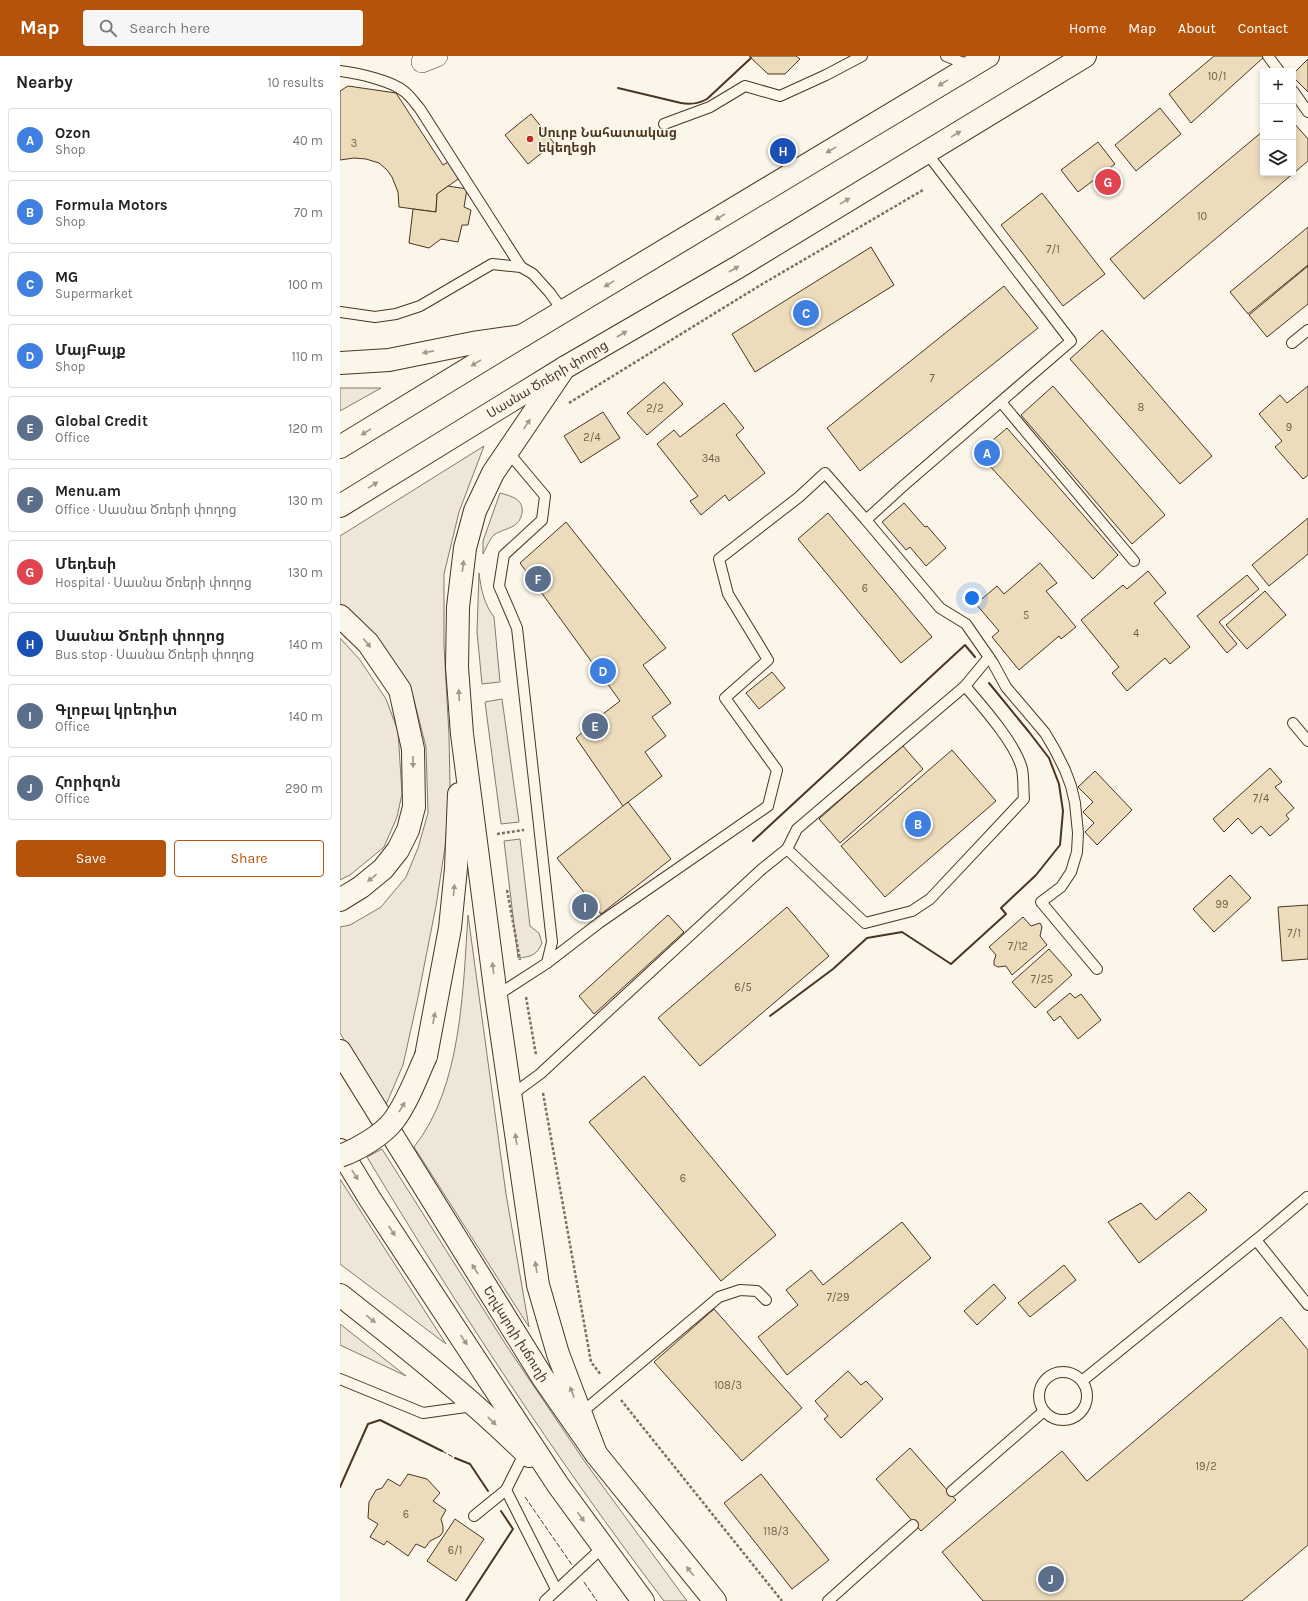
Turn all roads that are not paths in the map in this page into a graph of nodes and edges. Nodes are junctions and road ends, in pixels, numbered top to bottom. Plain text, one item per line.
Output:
1 (862, 56) edge
2 (946, 56) edge
3 (1085, 56) edge
4 (1268, 56) edge
5 (980, 61) edge
6 (1277, 68) edge
7 (340, 71) edge
8 (1296, 95) edge
9 (1308, 112) edge
10 (664, 124) dead end
11 (926, 152) junction
12 (521, 267) junction
13 (563, 311) junction
14 (340, 312) edge
15 (1308, 330) edge
16 (522, 336) junction
17 (1292, 343) dead end
18 (340, 363) edge
19 (564, 368) junction
20 (1001, 402) junction
21 (340, 447) edge
22 (508, 452) junction
23 (340, 506) edge
24 (866, 520) junction
25 (1134, 561) dead end
26 (340, 616) edge
27 (990, 658) junction
28 (965, 686) junction
29 (1293, 723) dead end
30 (462, 734) junction
31 (1308, 742) edge
32 (787, 849) junction
33 (340, 900) edge
34 (547, 963) junction
35 (1097, 969) dead end
36 (496, 996) junction
37 (340, 1051) edge
38 (510, 1096) junction
39 (340, 1150) edge
40 (340, 1156) edge
41 (1308, 1197) edge
42 (1256, 1240) junction
43 (340, 1295) edge
44 (766, 1300) dead end
45 (1308, 1305) edge
46 (341, 1380) edge
47 (1082, 1381) junction
48 (475, 1405) junction
49 (1044, 1411) junction
50 (581, 1413) junction
51 (525, 1452) junction
52 (596, 1454) junction
53 (558, 1485) junction
54 (506, 1490) junction
55 (952, 1491) dead end
56 (474, 1516) dead end
57 (913, 1525) dead end
58 (603, 1547) junction
59 (556, 1589) junction
60 (545, 1601) edge
61 (643, 1601) edge
62 (715, 1601) edge
63 (828, 1601) edge

1 - 10 lane
2 - 5 lane
11 -> 3 main road, Սասնա Ծռերի փողոց
4 - 6 lane
5 -> 13 main road
7 - 12 lane
8 - 9 lane
19 -> 11 main road, Սասնա Ծռերի փողոց
11 - 20 lane
12 - 13 lane
12 - 14 lane
13 - 16 main road
15 - 17 lane
16 -> 18 main road
16 -> 21 main road
22 -> 19 main road
23 -> 19 main road, Սասնա Ծռերի փողոց
20 - 24 lane
20 - 25 lane
30 -> 22 main road
22 - 34 lane
24 - 27 lane
24 - 34 lane
26 -> 33 main road
27 - 28 lane
27 - 35 lane
28 - 32 lane
28 - 32 lane
29 - 31 lane
36 -> 30 main road
40 -> 30 main road, bridge
32 - 38 lane
34 - 36 lane
36 - 38 main road
52 -> 37 main road, Եղվարդի խճուղի
50 -> 38 main road
39 -> 53 main road
41 - 42 lane
42 - 45 lane
42 - 47 lane
43 -> 48 main road
44 - 50 lane
46 - 48 lane
47 - 49 lane
47 - 49 lane
48 -> 51 main road
49 - 55 lane
50 - 52 main road
51 - 53 main road
51 - 54 lane
62 -> 52 main road, Եղվարդի խճուղի
53 -> 58 main road
54 - 56 lane
54 - 59 lane
57 - 63 lane
58 - 59 lane
58 - 61 main road
59 - 60 lane

